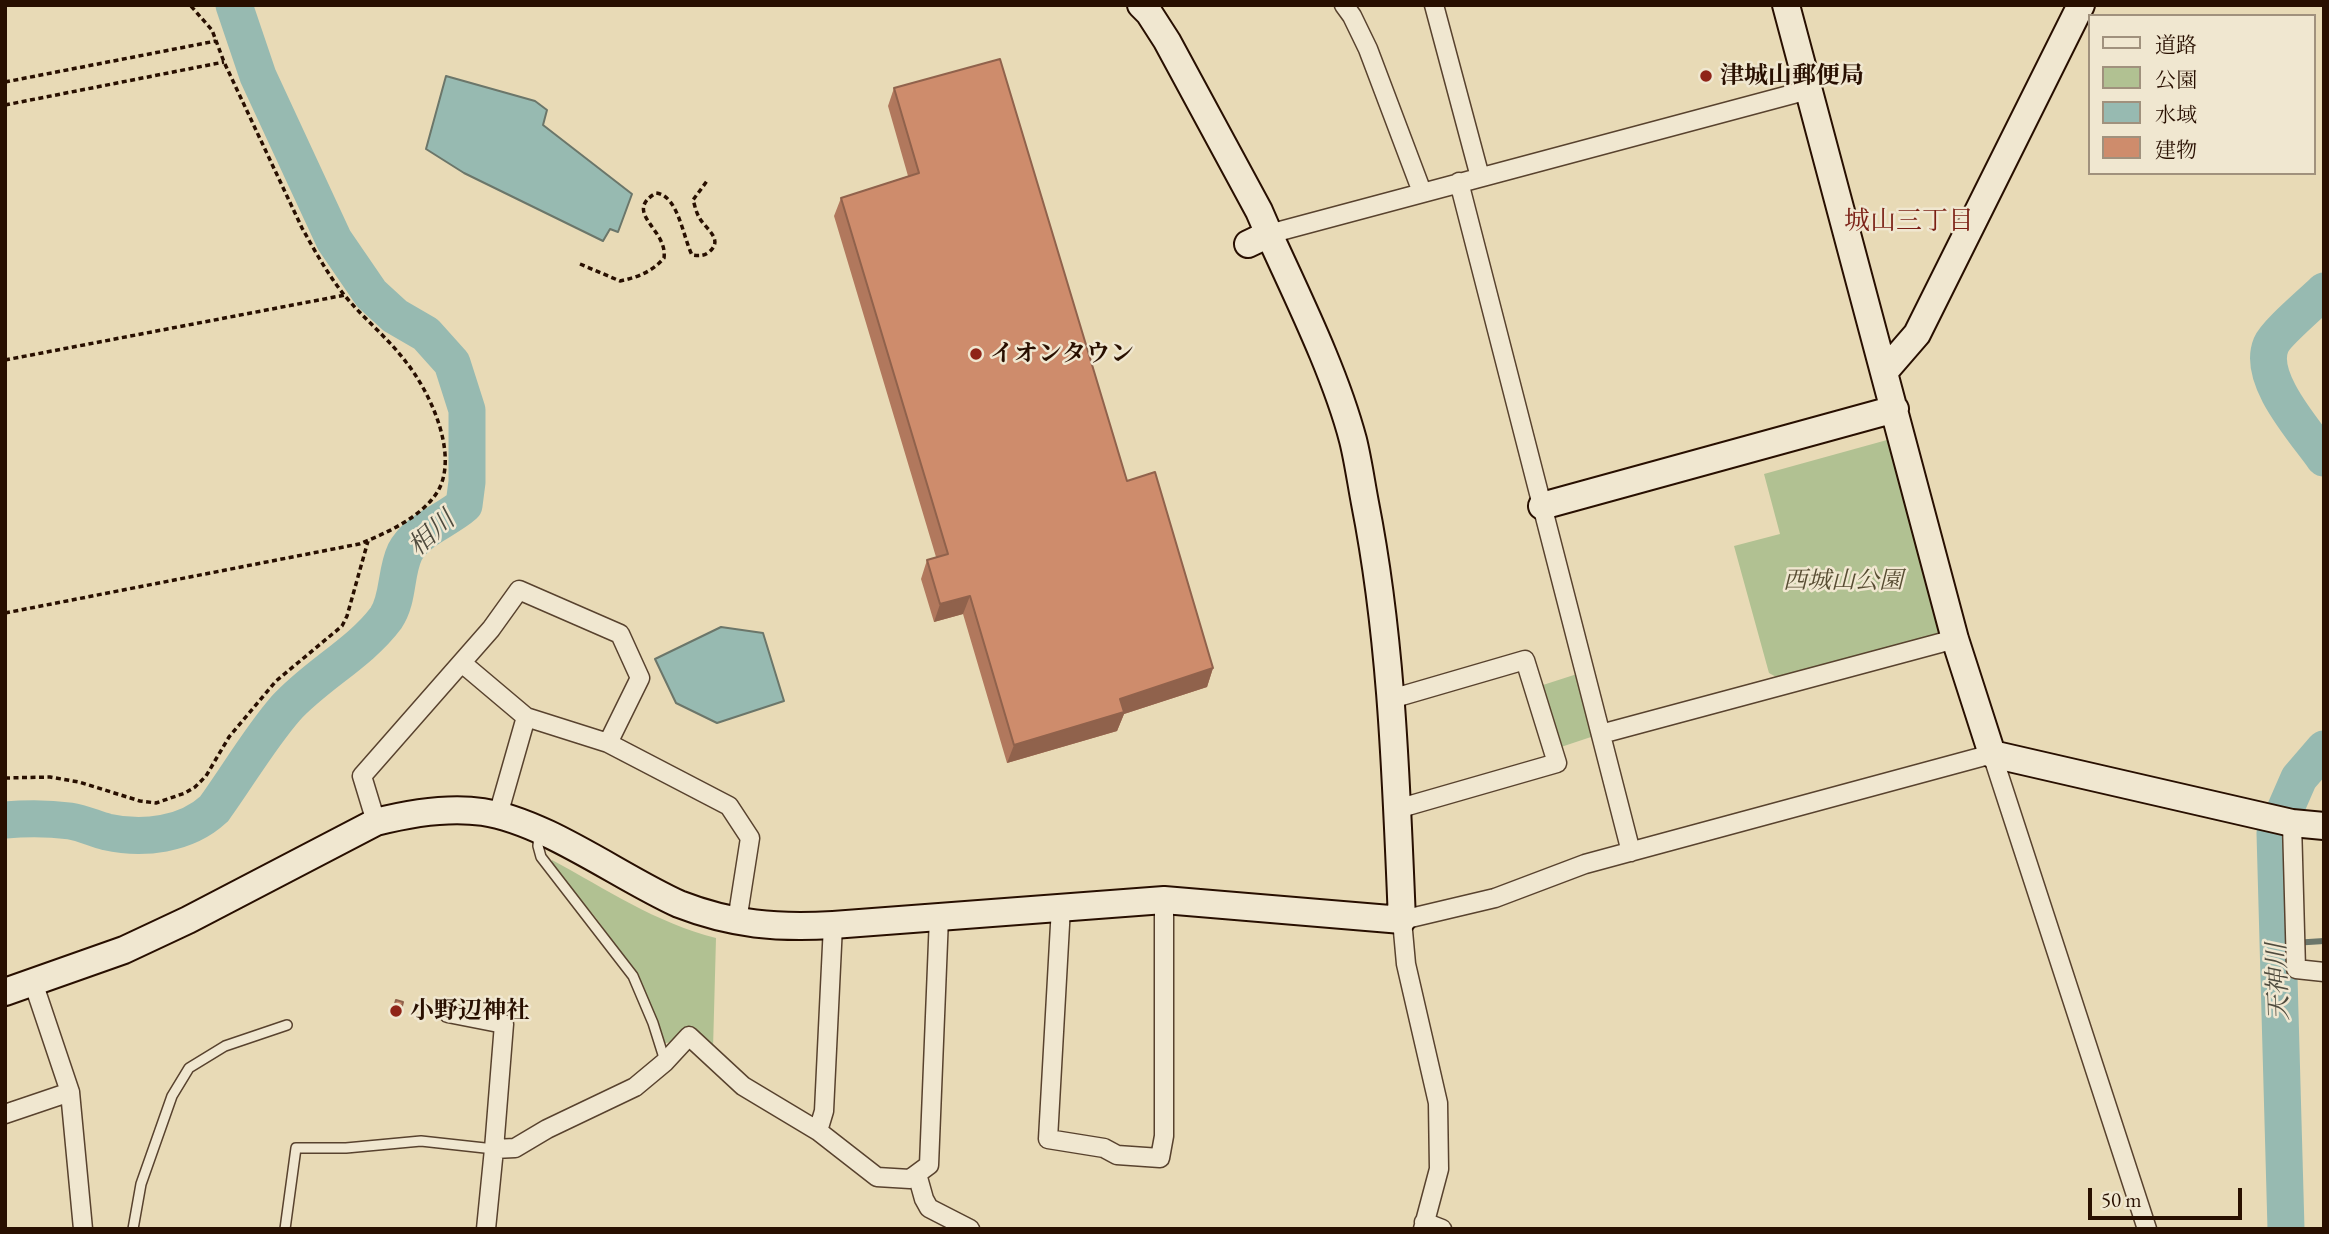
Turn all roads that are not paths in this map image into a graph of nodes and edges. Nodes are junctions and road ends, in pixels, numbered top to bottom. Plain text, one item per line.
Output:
1 (1141, 5) edge
2 (1344, 5) edge
3 (1434, 5) edge
4 (1786, 5) edge
5 (2081, 5) edge
6 (1808, 90) junction
7 (1480, 177) junction
8 (1459, 182) junction
9 (1422, 192) junction
10 (1258, 239) junction
11 (1885, 371) junction
12 (1895, 409) junction
13 (1542, 506) junction
14 (1955, 639) junction
15 (462, 663) junction
16 (1391, 699) junction
17 (526, 717) junction
18 (1601, 734) junction
19 (608, 743) junction
20 (1992, 754) junction
21 (1397, 809) junction
22 (498, 815) junction
23 (2282, 820) junction
24 (376, 821) junction
25 (2324, 826) edge
26 (539, 831) junction
27 (1631, 852) junction
28 (1164, 900) junction
29 (1061, 907) junction
30 (939, 917) junction
31 (737, 920) junction
32 (1402, 920) junction
33 (833, 925) junction
34 (2324, 972) edge
35 (33, 982) junction
36 (5, 992) edge
37 (448, 1013) dead end
38 (288, 1025) dead end
39 (666, 1062) junction
40 (70, 1092) junction
41 (5, 1114) edge
42 (818, 1130) junction
43 (494, 1149) junction
44 (917, 1174) junction
45 (1424, 1225) edge
46 (83, 1229) edge
47 (132, 1229) edge
48 (285, 1229) edge
49 (486, 1229) edge
50 (970, 1229) edge
51 (1442, 1229) edge
52 (2147, 1229) edge

1 - 10 street
2 - 9 street
3 - 7 street
4 - 6 street
5 - 11 street
6 - 7 street
6 - 11 street
7 - 8 street
8 - 9 street
8 - 13 street
9 - 10 street
10 - 16 street
11 - 12 street
12 - 13 street
12 - 14 street
13 - 18 street
14 - 18 street
14 - 20 street
15 - 17 street
15 - 19 street
15 - 24 street
16 - 21 street
16 - 21 street
17 - 19 street
17 - 22 street
18 - 27 street
19 - 31 street
20 - 23 street
20 - 27 street
20 - 52 street
21 - 32 street
22 - 24 street
22 - 26 street
23 - 25 street
23 - 34 street
24 - 35 street
26 - 31 street
26 - 39 lane
27 - 32 street
28 - 29 street
28 - 29 street
28 - 32 street
29 - 30 street
30 - 33 street
30 - 44 street
31 - 33 street
32 - 45 street
33 - 42 street
35 - 36 street
35 - 40 street
37 - 43 street
38 - 47 lane
39 - 42 street
39 - 43 street
40 - 41 street
40 - 46 street
42 - 44 street
43 - 48 lane
43 - 49 street
44 - 50 street
45 - 51 street

